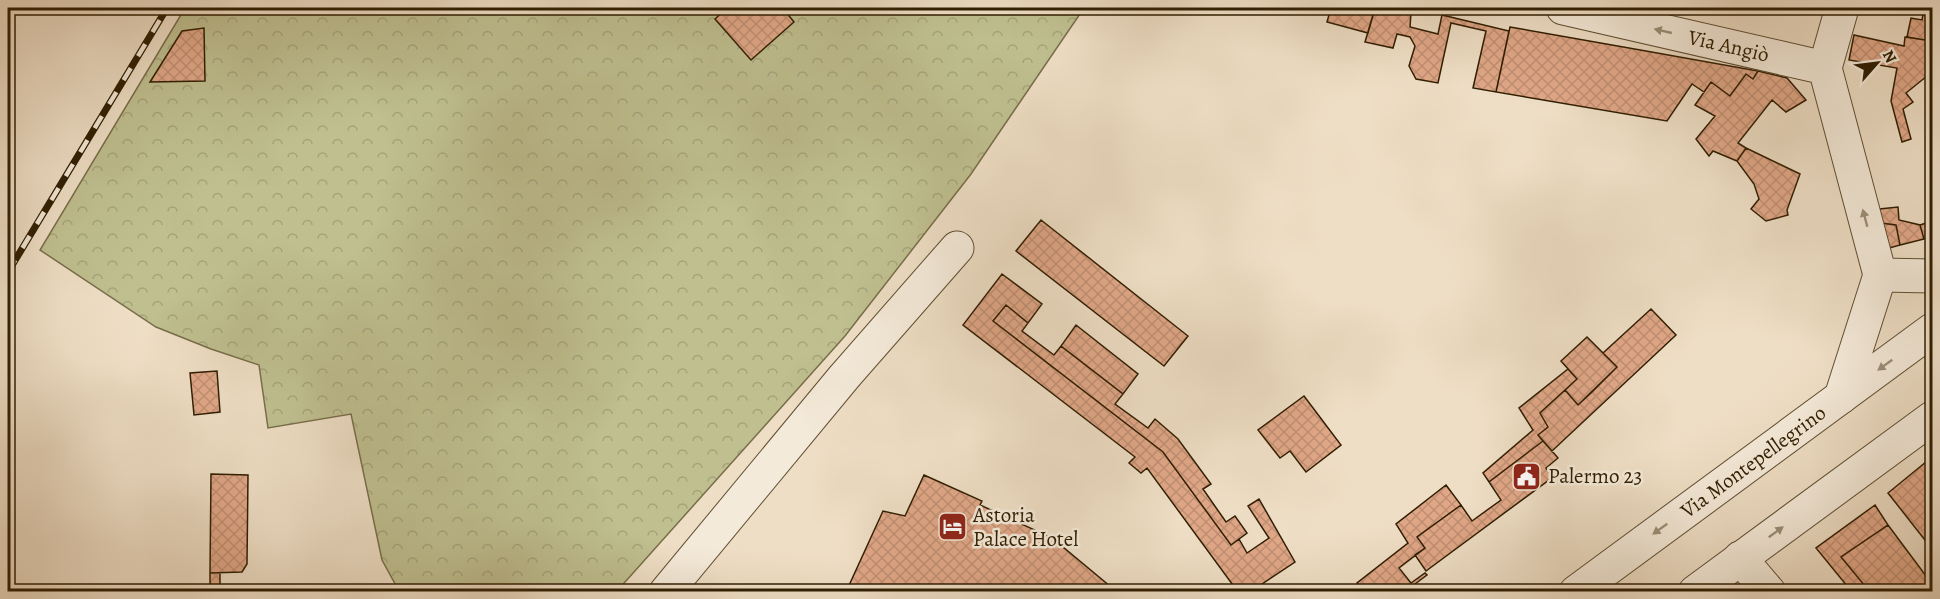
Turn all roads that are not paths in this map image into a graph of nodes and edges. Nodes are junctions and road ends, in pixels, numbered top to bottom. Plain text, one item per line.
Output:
1 (1563, 8) edge
2 (1842, 8) edge
3 (1825, 68) junction
4 (957, 248) dead end
5 (1880, 274) junction
6 (1932, 276) edge
7 (1932, 330) edge
8 (1841, 397) junction
9 (1932, 418) edge
10 (1740, 558) junction
11 (666, 591) edge
12 (1575, 591) edge
13 (1695, 591) edge
14 (1769, 591) edge

3 -> 1 street, Via Angiò
2 - 3 street
5 -> 3 street
4 - 11 street
5 - 6 street
5 - 8 street
7 -> 8 street, Via Montepellegrino
8 -> 12 street, Via Montepellegrino
10 -> 9 street
10 - 13 street
10 - 14 street

